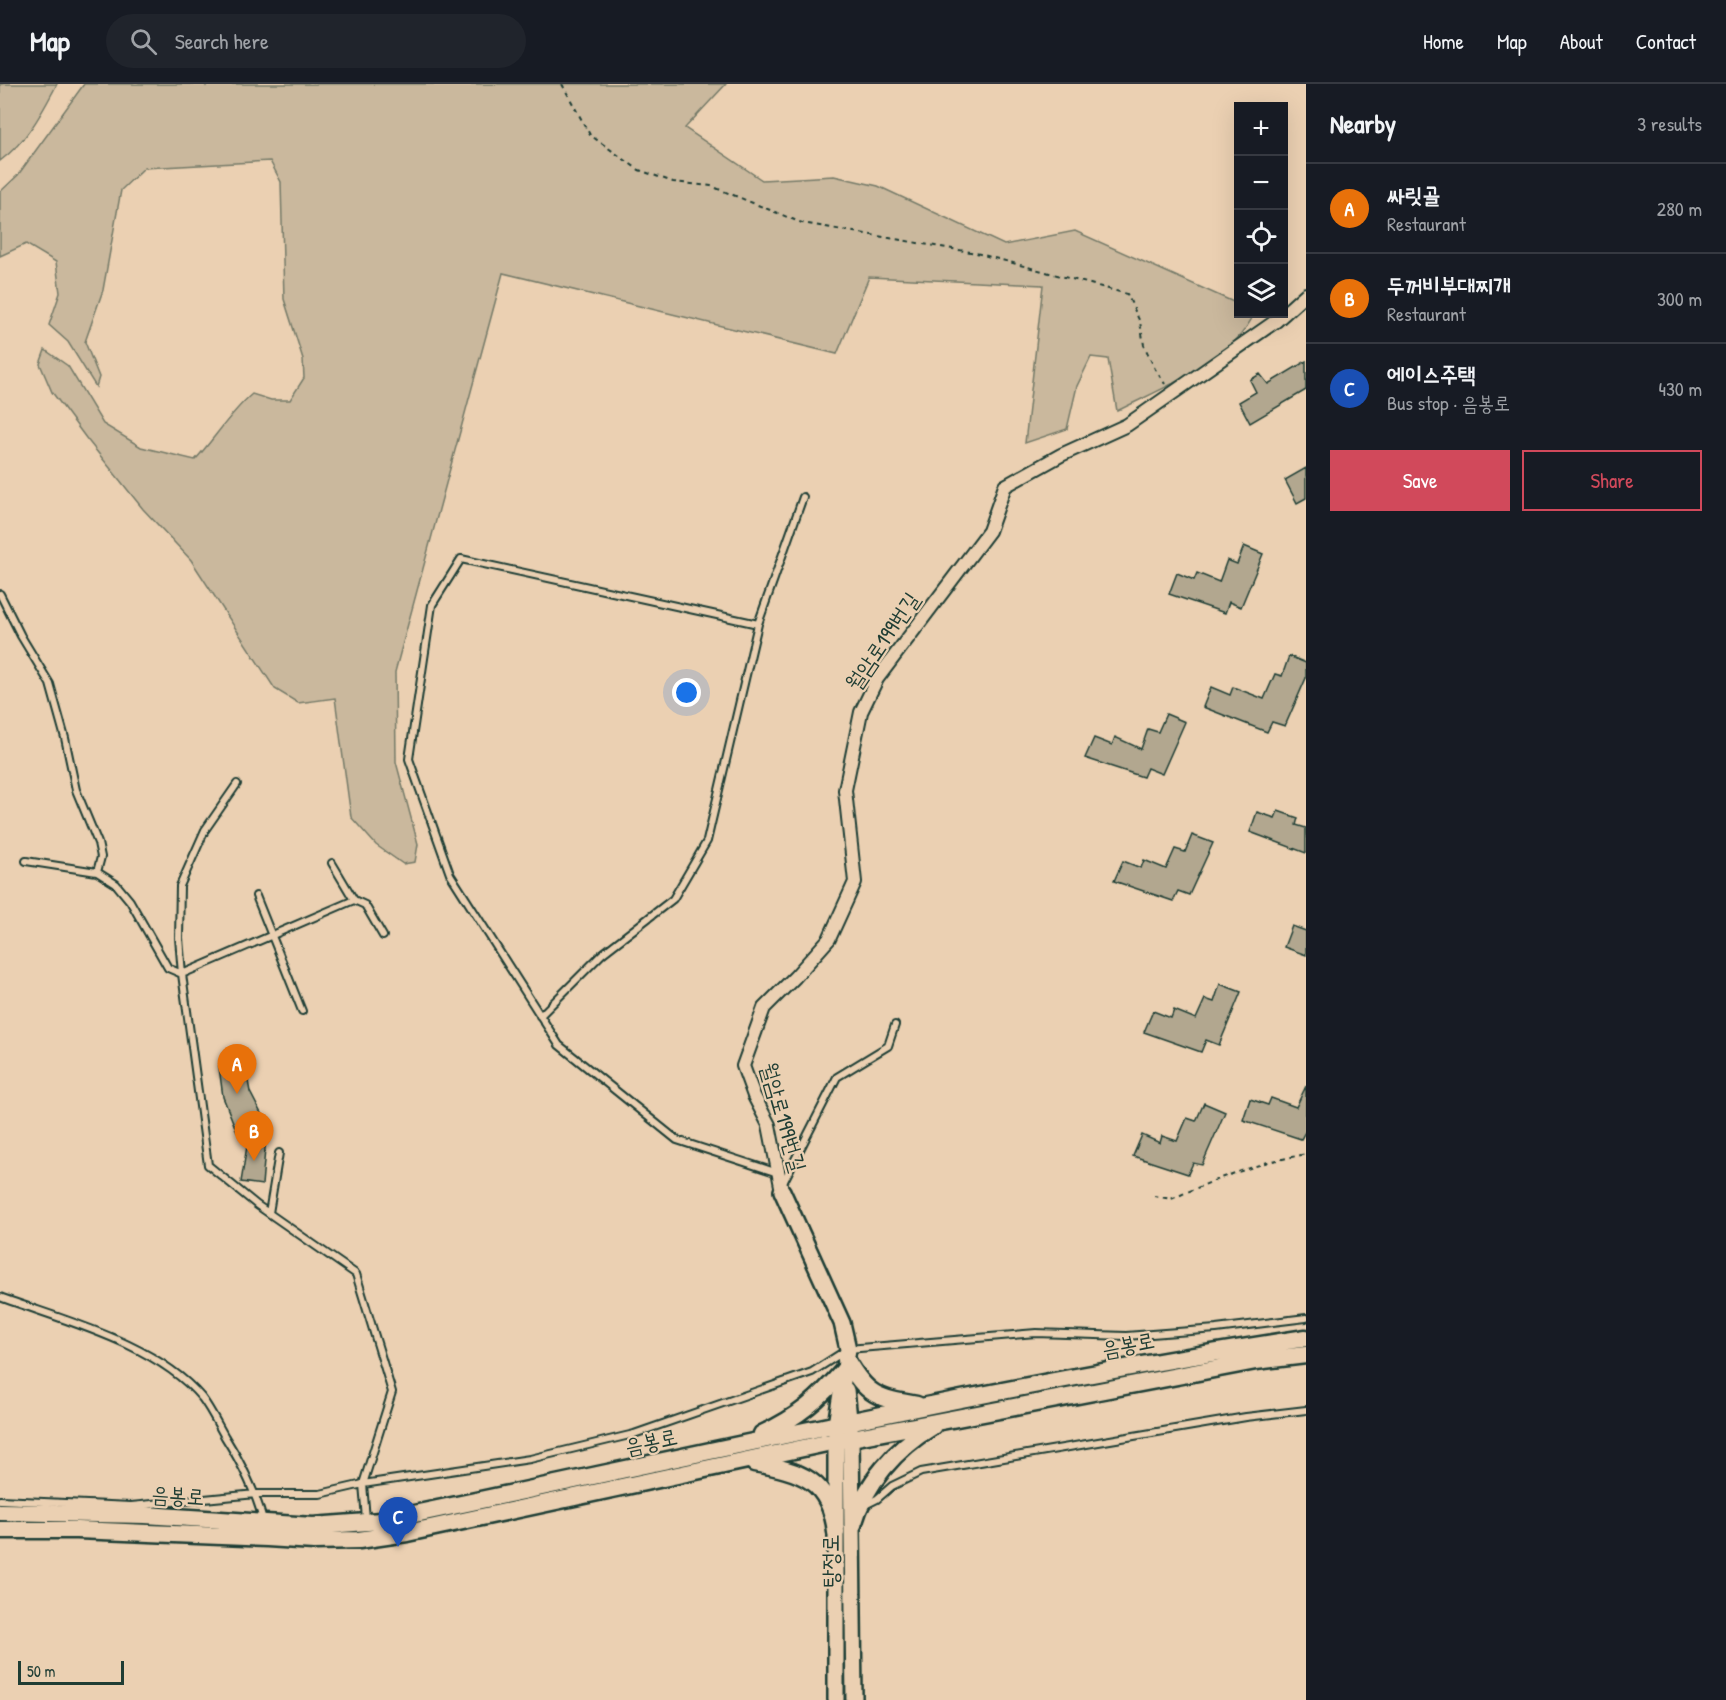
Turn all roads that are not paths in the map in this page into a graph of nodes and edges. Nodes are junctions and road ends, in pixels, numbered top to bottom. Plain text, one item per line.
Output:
1 (1306, 294) edge
2 (803, 497) dead end
3 (0, 594) edge
4 (758, 624) junction
5 (237, 784) dead end
6 (26, 861) dead end
7 (332, 862) dead end
8 (97, 872) junction
9 (256, 896) dead end
10 (354, 900) junction
11 (271, 936) junction
12 (383, 936) dead end
13 (182, 975) junction
14 (302, 1011) dead end
15 (540, 1016) junction
16 (895, 1025) dead end
17 (279, 1153) dead end
18 (778, 1173) junction
19 (782, 1188) junction
20 (269, 1213) junction
21 (0, 1297) edge
22 (1306, 1317) edge
23 (1306, 1338) edge
24 (1306, 1355) edge
25 (846, 1364) junction
26 (927, 1406) junction
27 (1306, 1410) edge
28 (940, 1422) junction
29 (843, 1431) junction
30 (735, 1447) junction
31 (744, 1462) junction
32 (363, 1484) junction
33 (256, 1494) junction
34 (0, 1500) edge
35 (858, 1508) junction
36 (0, 1512) edge
37 (366, 1522) junction
38 (264, 1523) junction
39 (853, 1525) junction
40 (0, 1530) edge
41 (836, 1532) junction
42 (836, 1700) edge
43 (854, 1700) edge

1 - 18 street, 월암로199번길
2 - 4 lane
3 - 8 lane
4 - 15 lane
4 - 15 lane
5 - 13 lane
6 - 8 lane
7 - 10 lane
8 - 13 lane
9 - 11 lane
10 - 11 lane
10 - 12 lane
11 - 13 lane
11 - 14 lane
13 - 20 lane
15 - 18 lane
16 - 19 lane
17 - 20 lane
18 - 19 street, 월암로199번길
19 - 25 street
20 - 32 lane
21 - 33 lane
22 - 25 lane
23 - 26 main road, 음봉로
24 - 28 main road, 음봉로
25 - 26 main road
25 - 29 street
25 - 30 main road
25 - 32 lane
26 - 29 main road, 음봉로
27 - 35 lane
28 - 29 main road, 음봉로
28 - 35 main road
29 - 30 main road, 음봉로
29 - 31 main road, 음봉로
29 - 39 street, 탕정로
29 - 41 street, 탕정로
30 - 37 main road, 음봉로
31 - 40 main road, 음봉로
31 - 41 main road
32 - 33 lane
32 - 37 lane
33 - 34 lane
33 - 38 lane
35 - 39 main road
36 - 38 main road, 음봉로
37 - 38 main road, 음봉로
39 - 43 street, 탕정로
41 - 42 street, 탕정로

